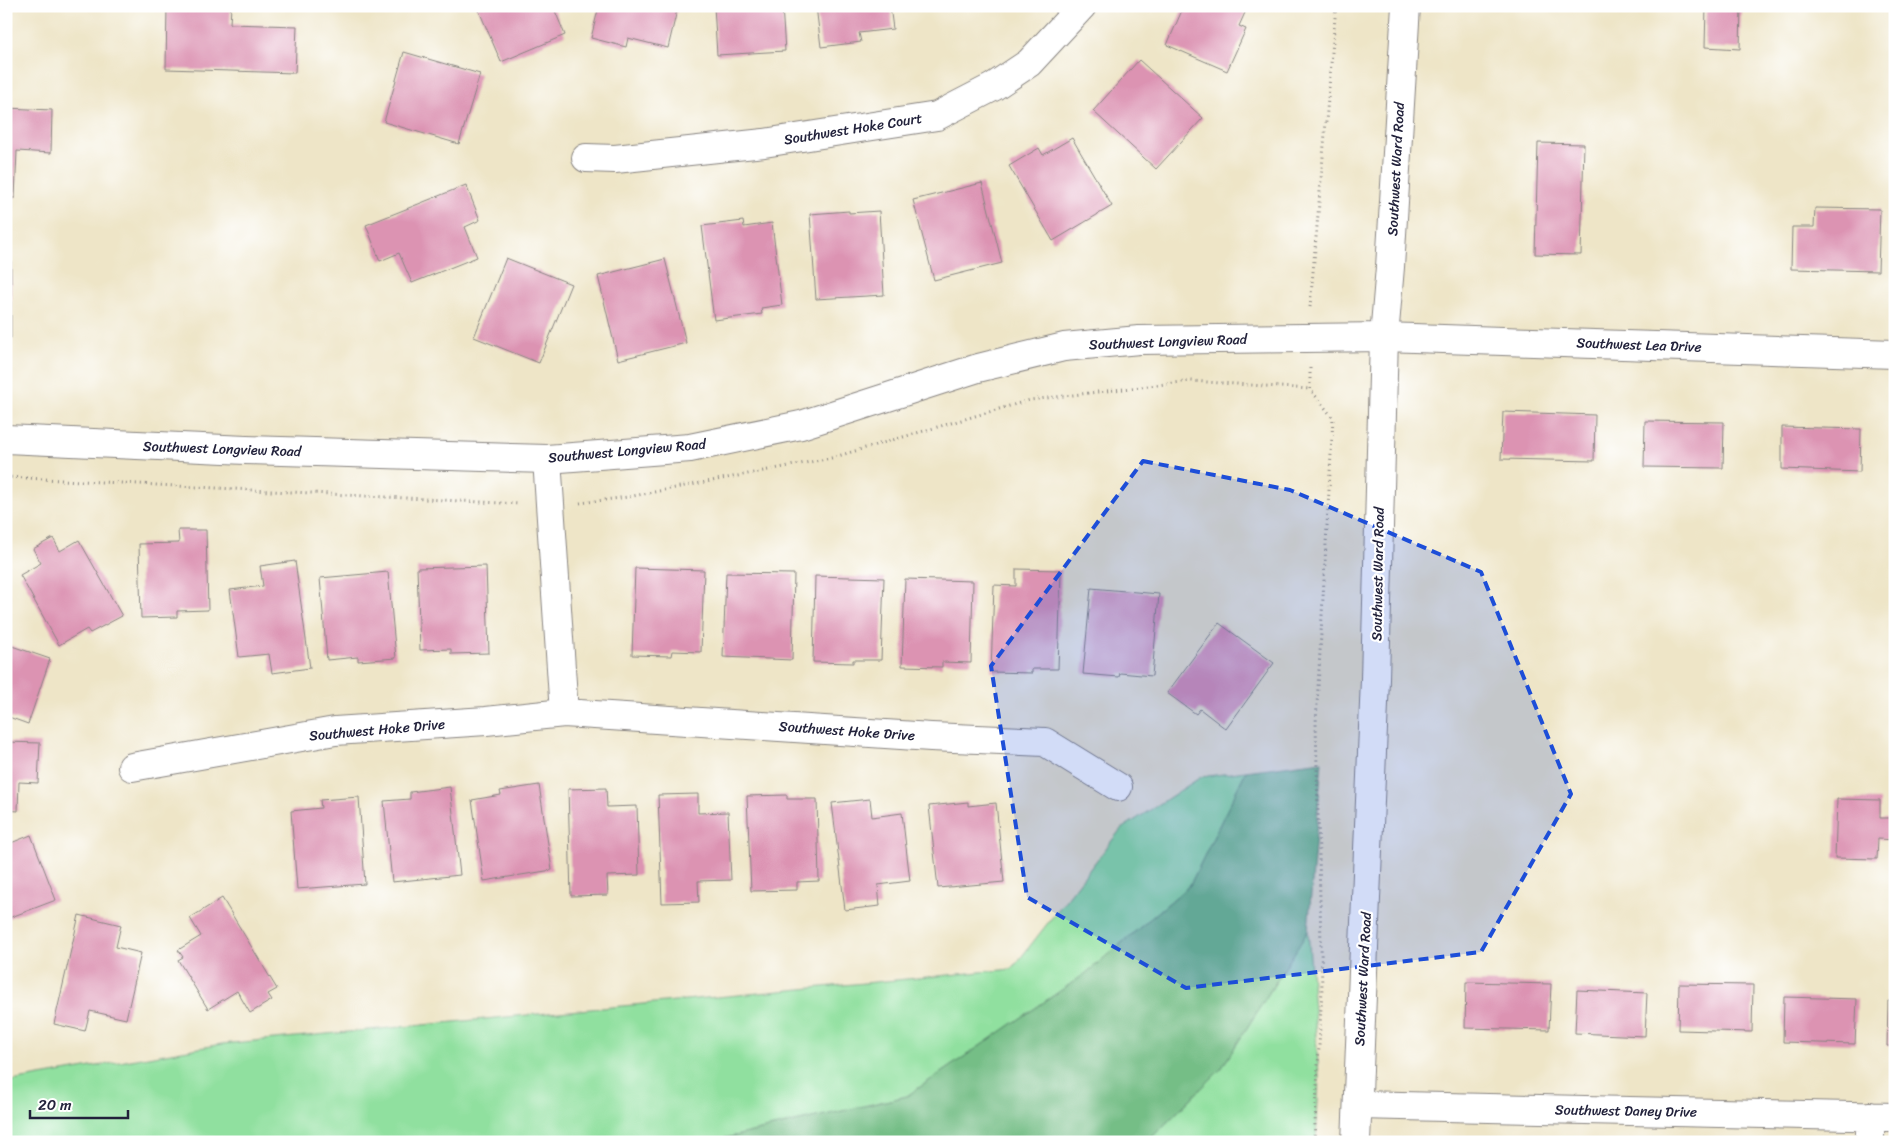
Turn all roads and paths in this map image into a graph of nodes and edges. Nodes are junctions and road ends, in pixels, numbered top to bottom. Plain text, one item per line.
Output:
1 (1082, 6) edge
2 (1336, 6) edge
3 (1406, 6) edge
4 (586, 158) dead end
5 (1384, 337) junction
6 (1309, 338) junction
7 (1895, 354) edge
8 (6, 439) edge
9 (547, 459) junction
10 (564, 713) junction
11 (132, 767) dead end
12 (1118, 787) dead end
13 (1358, 1105) junction
14 (1878, 1125) edge
15 (1314, 1142) edge
16 (1356, 1142) edge

1 - 4 street, Southwest Hoke Court
2 - 6 path
3 - 5 street, Southwest Ward Road
5 - 6 street, Southwest Longview Road
5 - 7 street, Southwest Lea Drive
5 - 13 street, Southwest Ward Road
6 - 9 street, Southwest Longview Road
6 - 15 path
8 - 9 street, Southwest Longview Road
9 - 10 street
10 - 11 street, Southwest Hoke Drive
10 - 12 street, Southwest Hoke Drive
13 - 14 street, Southwest Daney Drive
13 - 16 street, Southwest Ward Road

